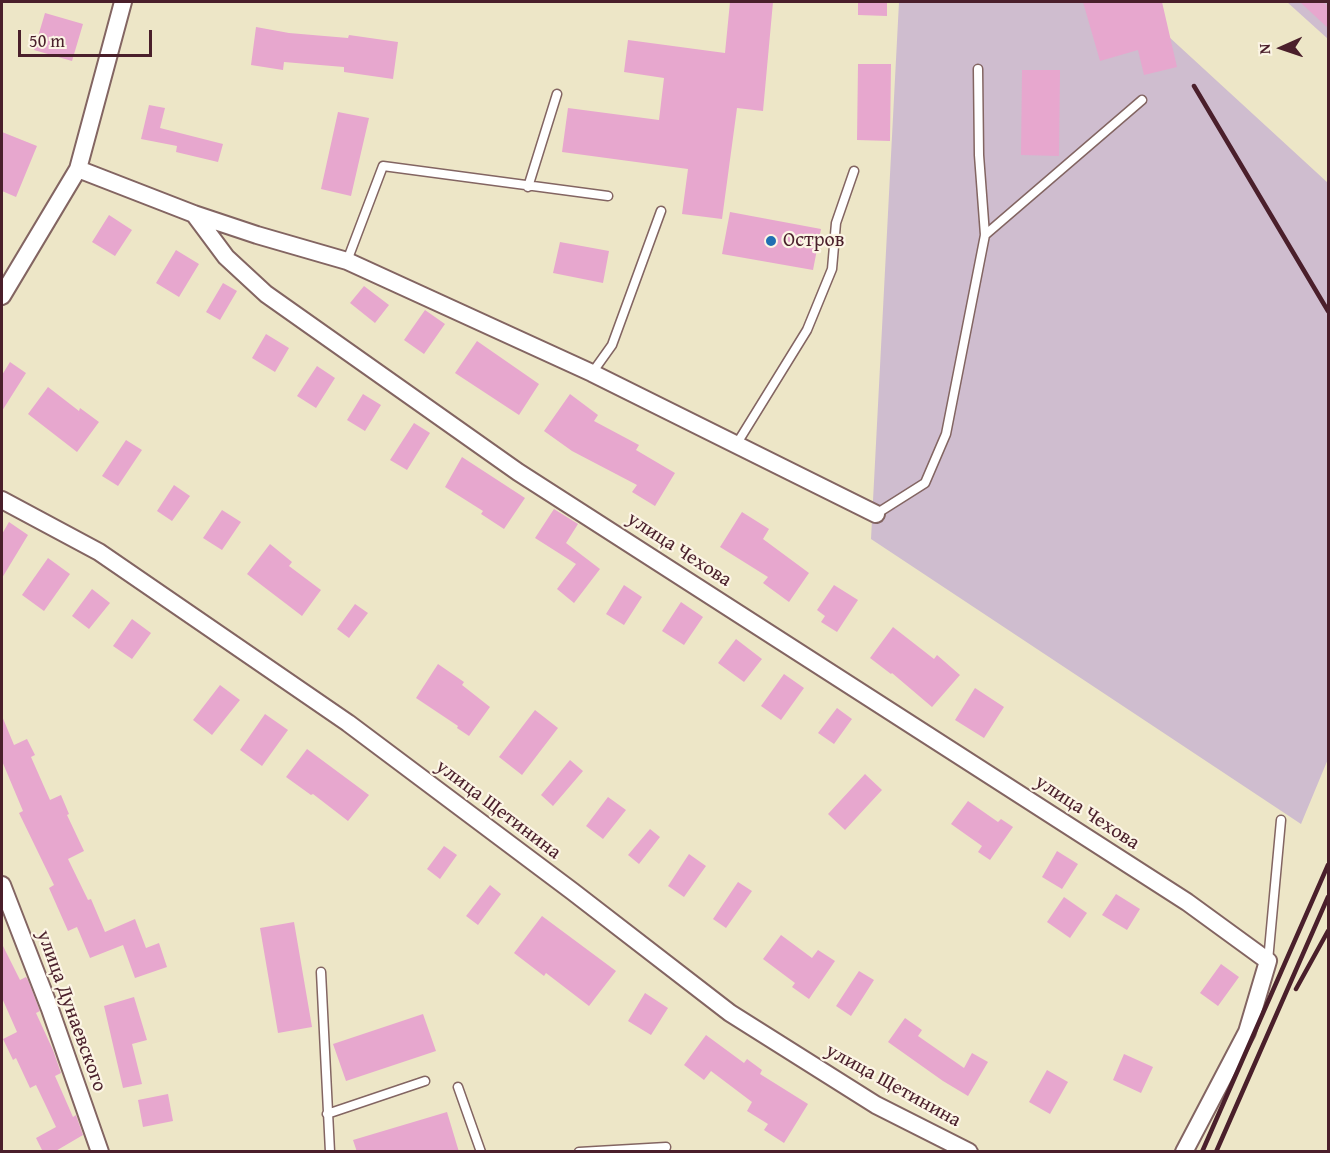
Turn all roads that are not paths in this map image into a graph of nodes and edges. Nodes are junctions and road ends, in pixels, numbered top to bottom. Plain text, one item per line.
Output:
1 (123, 2) edge
2 (978, 69) dead end
3 (557, 94) dead end
4 (1142, 100) dead end
5 (78, 169) junction
6 (854, 171) dead end
7 (528, 187) junction
8 (608, 196) dead end
9 (661, 211) dead end
10 (194, 214) junction
11 (985, 236) junction
12 (346, 261) junction
13 (2, 296) edge
14 (592, 373) junction
15 (736, 445) junction
16 (2, 502) edge
17 (876, 514) joint
18 (1281, 820) dead end
19 (2, 885) edge
20 (1268, 961) junction
21 (321, 972) dead end
22 (425, 1081) dead end
23 (458, 1087) dead end
24 (327, 1114) junction
25 (666, 1147) dead end
26 (100, 1152) edge
27 (330, 1152) edge
28 (480, 1152) edge
29 (579, 1152) edge
30 (969, 1152) edge
31 (1184, 1152) edge

1 - 5 street
2 - 11 lane
3 - 7 lane
4 - 11 lane
5 - 10 street
5 - 13 street
6 - 15 lane
7 - 8 lane
7 - 12 lane
9 - 14 lane
10 - 12 street
10 - 20 street, улица Чехова
11 - 17 lane
12 - 14 street
14 - 15 street
15 - 17 street
16 - 30 street, улица Щетинина
18 - 20 lane
19 - 26 street, улица Дунаевского
20 - 31 street
21 - 24 lane
22 - 24 lane
23 - 28 lane
24 - 27 lane
25 - 29 lane

